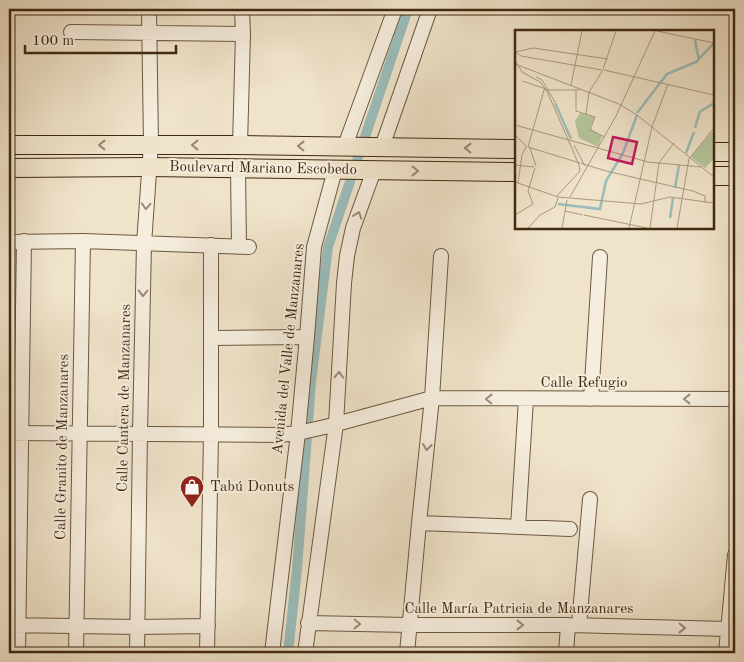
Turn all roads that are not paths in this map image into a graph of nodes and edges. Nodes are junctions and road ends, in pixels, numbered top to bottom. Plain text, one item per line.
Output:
1 (149, 9) edge
2 (242, 9) edge
3 (395, 9) edge
4 (430, 9) edge
5 (71, 32) dead end
6 (149, 34) junction
7 (243, 34) junction
8 (151, 144) junction
9 (9, 145) edge
10 (240, 145) junction
11 (347, 146) junction
12 (378, 147) junction
13 (515, 149) edge
14 (714, 152) edge
15 (735, 152) edge
16 (149, 167) junction
17 (9, 168) edge
18 (238, 168) junction
19 (340, 170) junction
20 (370, 170) junction
21 (515, 172) edge
22 (714, 176) edge
23 (735, 176) edge
24 (24, 241) junction
25 (83, 241) junction
26 (9, 242) edge
27 (144, 244) junction
28 (211, 245) junction
29 (441, 256) dead end
30 (600, 257) dead end
31 (308, 337) junction
32 (211, 338) junction
33 (432, 398) junction
34 (526, 399) junction
35 (590, 399) junction
36 (735, 399) edge
37 (333, 425) junction
38 (300, 432) junction
39 (15, 433) edge
40 (80, 433) junction
41 (140, 433) junction
42 (211, 435) junction
43 (590, 499) dead end
44 (419, 523) junction
45 (518, 527) junction
46 (570, 529) dead end
47 (735, 555) edge
48 (308, 623) junction
49 (13, 625) edge
50 (409, 625) junction
51 (574, 625) junction
52 (76, 626) junction
53 (208, 626) junction
54 (137, 627) junction
55 (728, 629) junction
56 (18, 653) edge
57 (76, 653) edge
58 (137, 653) edge
59 (207, 653) edge
60 (272, 653) edge
61 (305, 653) edge
62 (407, 653) edge
63 (566, 653) edge
64 (726, 653) edge

1 - 6 street, Calle Cantera de Manzanares
2 - 7 street
3 - 11 street
4 - 12 street
5 - 6 street
6 - 7 street
6 - 8 street, Calle Cantera de Manzanares
7 - 10 street
8 -> 9 main road, Boulevard Mariano Escobedo
10 -> 8 main road, Boulevard Mariano Escobedo
8 - 16 street, Calle Cantera de Manzanares
11 -> 10 main road, Boulevard Mariano Escobedo
11 - 12 main road, Boulevard Mariano Escobedo
13 -> 12 main road, Boulevard Mariano Escobedo
14 - 15 main road
16 - 17 main road, Boulevard Mariano Escobedo
16 - 18 main road, Boulevard Mariano Escobedo
16 -> 27 street, Calle Cantera de Manzanares
18 - 19 main road, Boulevard Mariano Escobedo
18 - 28 street
19 - 20 main road, Boulevard Mariano Escobedo
19 - 31 street, Avenida del Valle de Manzanares
20 -> 21 main road, Boulevard Mariano Escobedo
37 -> 20 street
22 - 23 main road
24 - 25 street
24 - 26 street
24 - 39 street
25 - 27 street
25 - 40 street, Calle Granito de Manzanares
27 - 28 street
27 -> 41 street, Calle Cantera de Manzanares
28 - 32 street
29 - 33 street
30 - 35 street
31 - 32 street
31 - 38 street, Avenida del Valle de Manzanares
32 - 42 street
34 -> 33 street, Calle Refugio
33 - 37 street, Calle Refugio
33 -> 44 street
34 - 35 street, Calle Refugio
34 - 45 street
36 -> 35 street, Calle Refugio
37 - 38 street, Calle Refugio
37 - 48 street
38 - 42 street, Calle Refugio
38 - 60 street, Avenida del Valle de Manzanares
39 - 40 street, Calle Refugio
39 - 49 street
40 - 41 street, Calle Refugio
40 - 52 street, Calle Granito de Manzanares
41 - 42 street, Calle Refugio
41 - 54 street, Calle Cantera de Manzanares
42 - 53 street
43 - 51 street
44 - 45 street
44 - 50 street
45 - 46 street
47 - 55 street
48 -> 50 street, Calle María Patricia de Manzanares
48 - 61 street
49 - 52 street
49 - 56 street
50 -> 51 street, Calle María Patricia de Manzanares
50 - 62 street
51 -> 55 street, Calle María Patricia de Manzanares
51 - 63 street
52 - 54 street
52 - 57 street, Calle Granito de Manzanares
53 - 54 street
53 - 59 street
54 - 58 street, Calle Cantera de Manzanares
55 - 64 street

